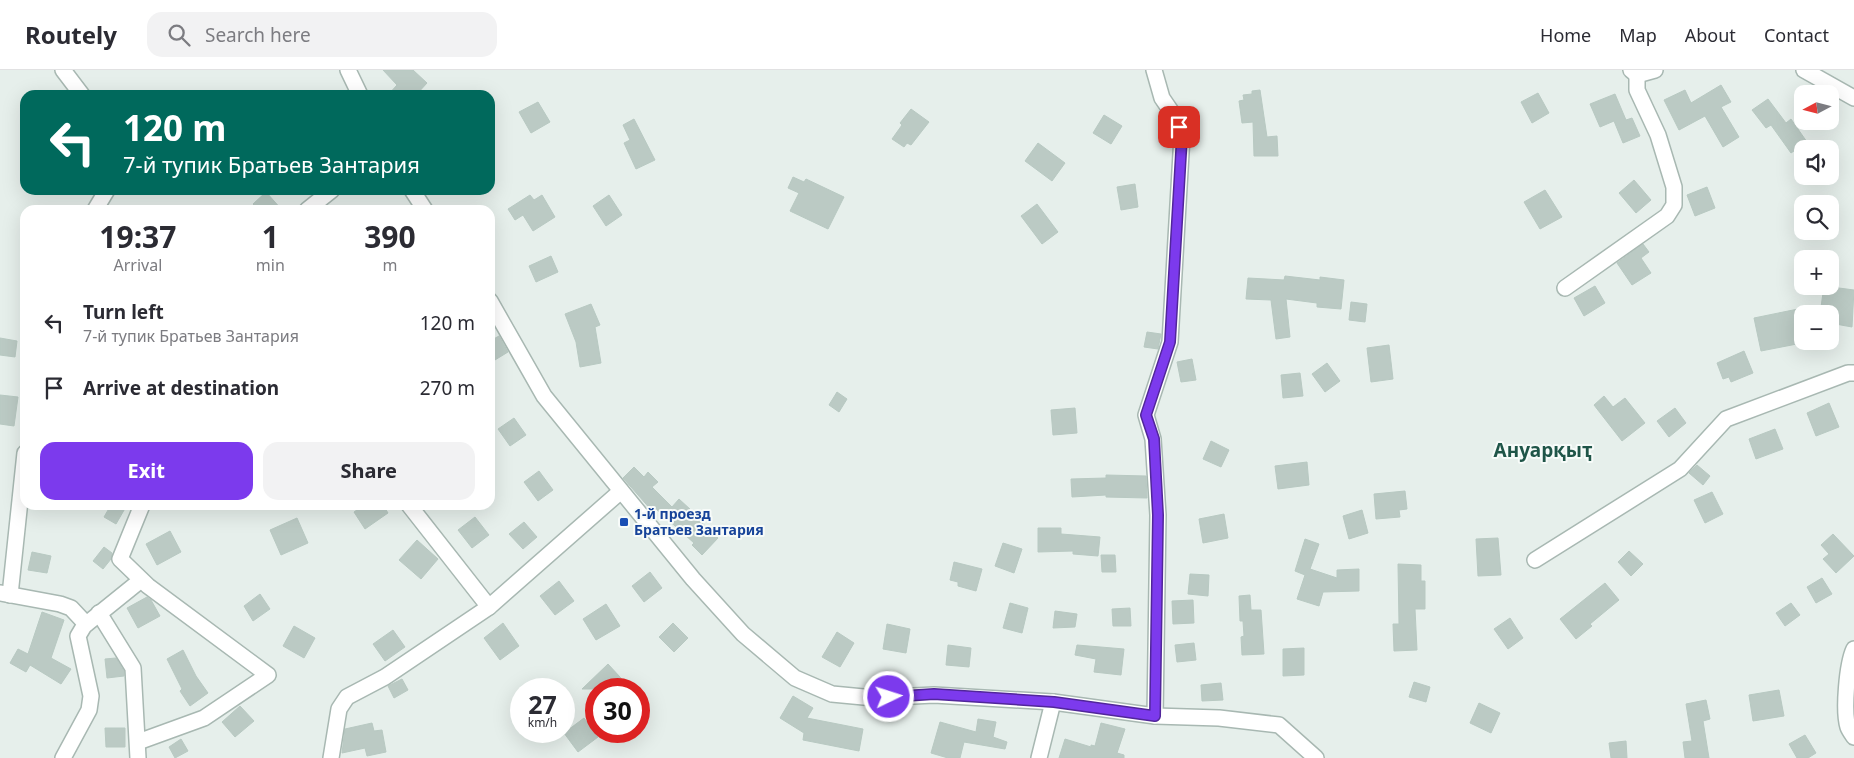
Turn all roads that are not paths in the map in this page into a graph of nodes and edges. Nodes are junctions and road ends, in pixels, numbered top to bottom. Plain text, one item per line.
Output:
1 (63, 70) edge
2 (348, 70) edge
3 (1154, 70) edge
4 (1655, 70) edge
5 (1804, 70) edge
6 (1634, 72) edge
7 (78, 90) edge
8 (358, 90) edge
9 (1854, 98) edge
10 (326, 195) edge
11 (313, 205) edge
12 (1565, 288) dead end
13 (495, 310) edge
14 (1854, 372) edge
15 (20, 488) edge
16 (621, 491) junction
17 (140, 510) edge
18 (414, 510) edge
19 (1535, 560) dead end
20 (141, 580) junction
21 (5, 594) edge
22 (489, 607) junction
23 (99, 614) junction
24 (86, 624) junction
25 (1854, 649) edge
26 (1850, 686) edge
27 (1054, 702) junction
28 (1155, 716) junction
29 (1854, 737) edge
30 (138, 742) junction
31 (63, 758) edge
32 (138, 758) edge
33 (331, 758) edge
34 (1039, 758) edge
35 (1316, 758) edge

1 - 7 street
2 - 8 street
3 - 28 street
4 - 6 street
5 - 9 street
6 - 12 street
10 - 11 street
13 - 16 street
14 - 19 street
15 - 21 street
16 - 22 street
16 - 27 street
17 - 20 street
18 - 22 street
20 - 23 street
20 - 30 street
21 - 24 street
22 - 33 street
23 - 24 street
23 - 30 street
24 - 31 street
25 - 26 street
26 - 29 street
27 - 28 street
27 - 34 street
28 - 35 street
30 - 32 street

